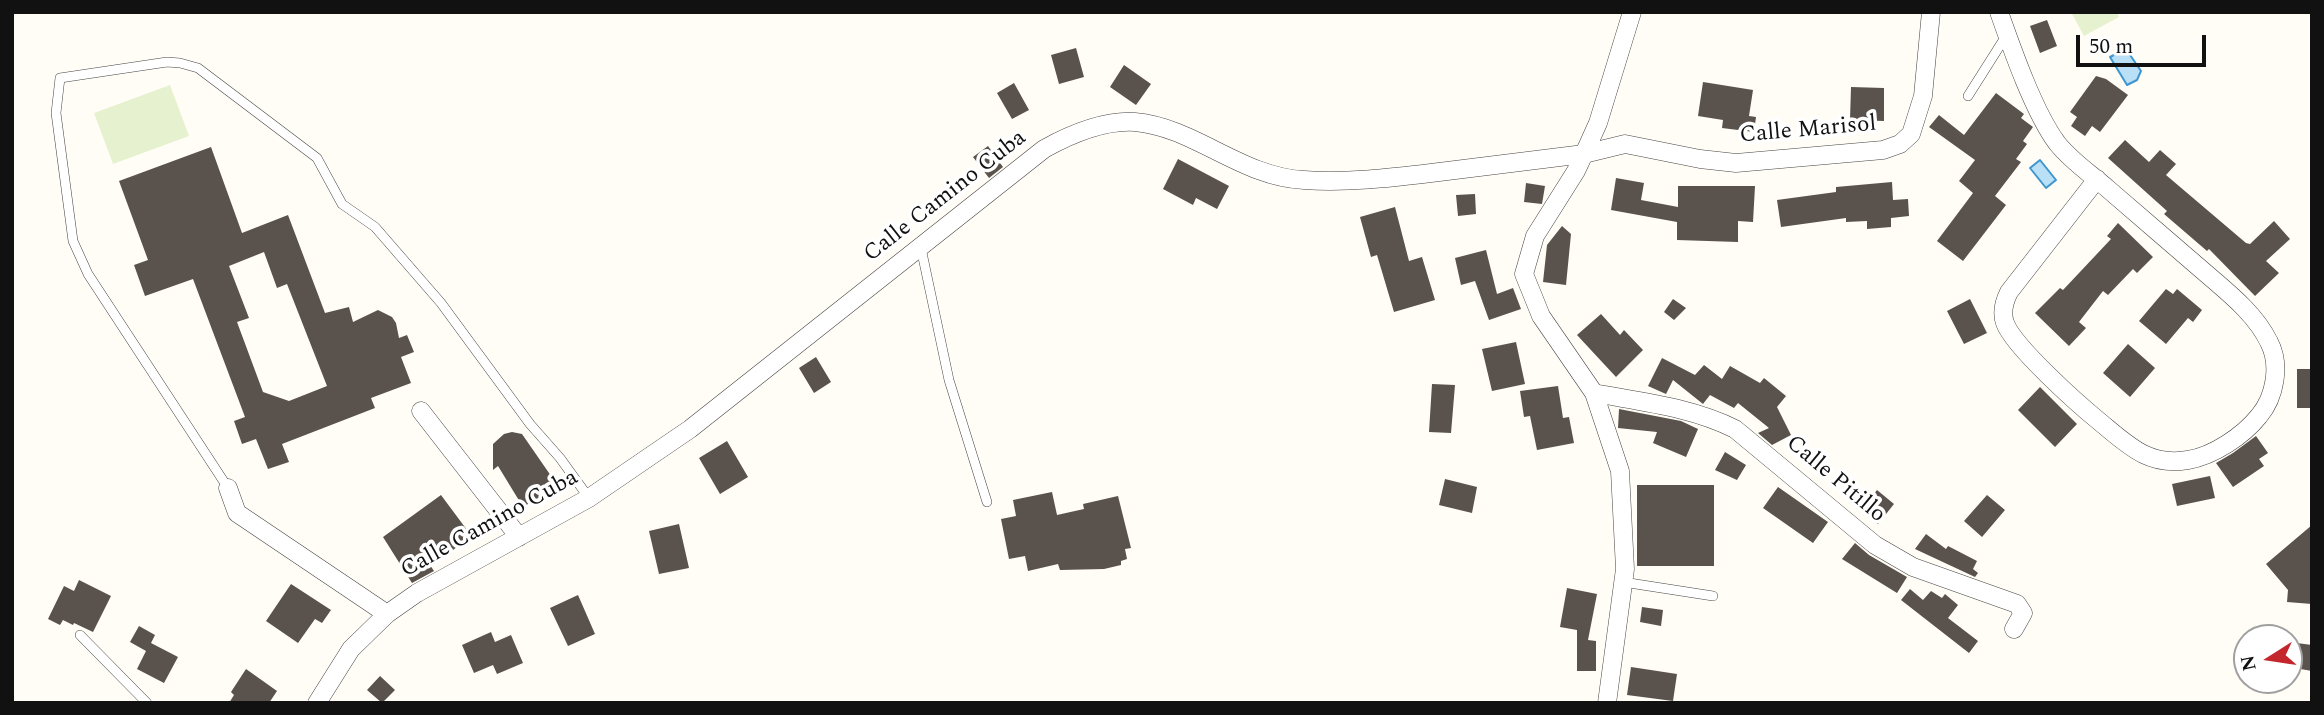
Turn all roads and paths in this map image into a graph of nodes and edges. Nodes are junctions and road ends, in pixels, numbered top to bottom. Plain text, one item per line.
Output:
1 (1632, 12) edge
2 (1931, 12) edge
3 (1998, 12) edge
4 (2007, 34) junction
5 (1968, 96) dead end
6 (1584, 153) junction
7 (2096, 179) junction
8 (921, 248) junction
9 (1594, 393) junction
10 (421, 411) dead end
11 (228, 488) joint
12 (589, 498) junction
13 (987, 502) dead end
14 (519, 537) junction
15 (1623, 582) junction
16 (1713, 596) dead end
17 (387, 614) junction
18 (2014, 629) dead end
19 (80, 635) dead end
20 (147, 703) edge
21 (317, 703) edge
22 (1608, 703) edge

1 - 6 street
2 - 6 street, Calle Marisol
3 - 4 street
4 - 5 lane
4 - 7 street
6 - 8 street, Calle Camino Cuba
6 - 9 street
7 - 7 street
8 - 12 street, Calle Camino Cuba
8 - 13 lane
9 - 15 street
9 - 18 street, Calle Pitillo
10 - 14 street
11 - 12 lane
11 - 17 street
12 - 14 street, Calle Camino Cuba
14 - 17 street, Calle Camino Cuba
15 - 16 lane
15 - 22 street
17 - 21 street, Calle Camino Cuba
19 - 20 lane

